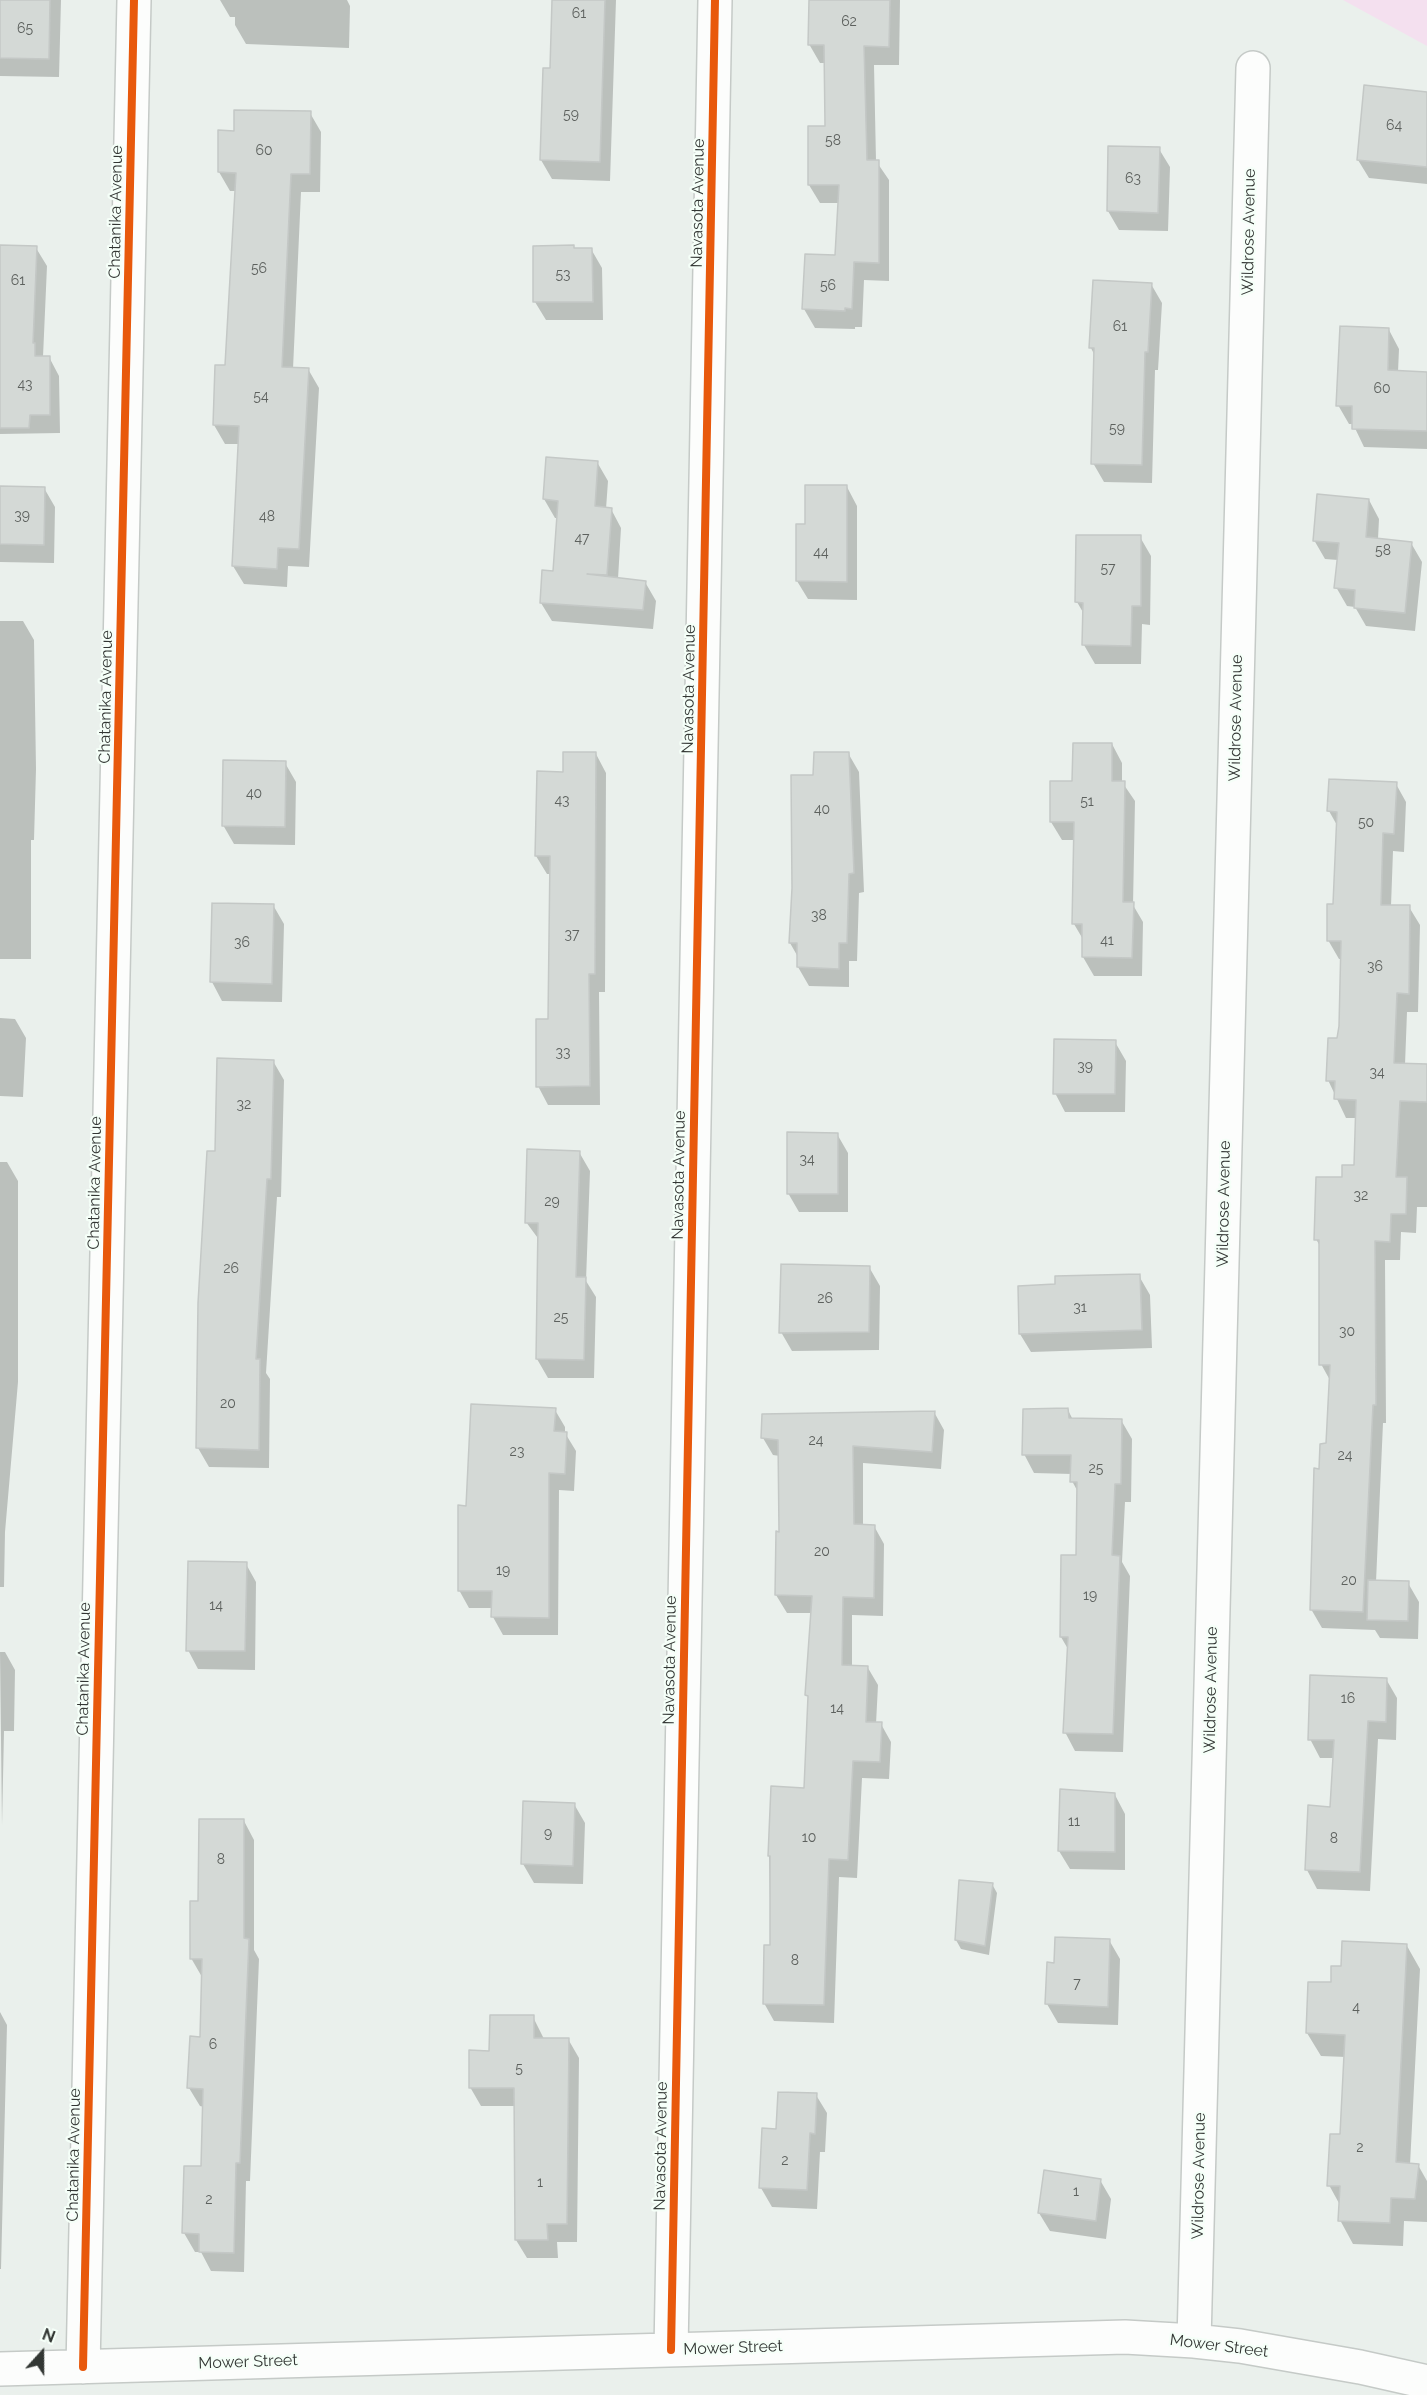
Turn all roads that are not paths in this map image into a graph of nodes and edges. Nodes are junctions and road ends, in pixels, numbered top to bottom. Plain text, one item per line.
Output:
1 (134, 0) edge
2 (715, 0) edge
3 (1253, 68) dead end
4 (1194, 2341) junction
5 (670, 2350) junction
6 (82, 2367) junction
7 (0, 2369) edge
8 (1427, 2382) edge

1 - 6 street, Chatanika Avenue
2 - 5 street, Navasota Avenue
3 - 4 street, Wildrose Avenue
4 - 5 street, Mower Street
4 - 8 street, Mower Street
5 - 6 street, Mower Street
6 - 7 street, Mower Street

